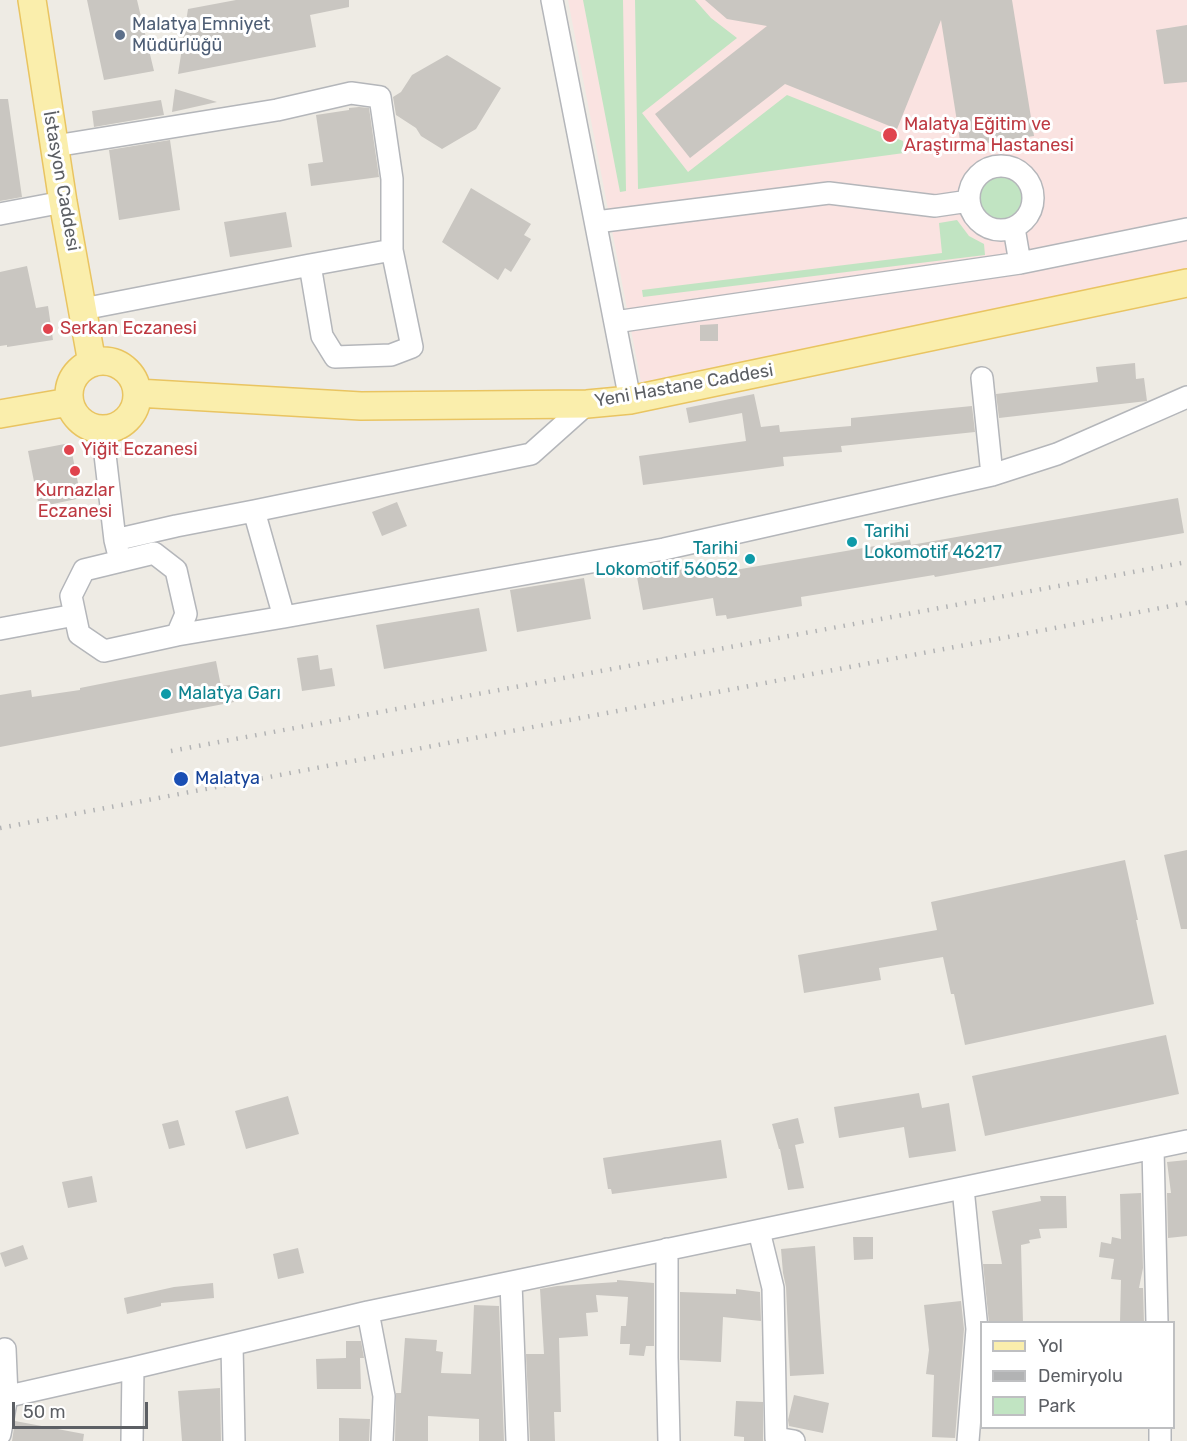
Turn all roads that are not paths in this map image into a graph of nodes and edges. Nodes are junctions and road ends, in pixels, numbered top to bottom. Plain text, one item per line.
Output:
1 (32, 0) edge
2 (552, 0) edge
3 (55, 146) junction
4 (969, 201) junction
5 (63, 202) junction
6 (0, 214) edge
7 (596, 222) junction
8 (1014, 228) junction
9 (1187, 229) edge
10 (392, 250) junction
11 (1020, 263) junction
12 (310, 265) junction
13 (1187, 283) edge
14 (83, 309) junction
15 (615, 322) junction
16 (92, 363) junction
17 (981, 378) dead end
18 (137, 393) junction
19 (1187, 397) edge
20 (630, 400) junction
21 (69, 402) junction
22 (587, 404) junction
23 (0, 414) edge
24 (102, 429) junction
25 (992, 475) junction
26 (254, 511) junction
27 (115, 540) junction
28 (120, 562) junction
29 (75, 615) junction
30 (284, 617) junction
31 (0, 629) edge
32 (177, 635) junction
33 (1187, 1140) edge
34 (1153, 1148) junction
35 (963, 1188) junction
36 (759, 1231) junction
37 (667, 1249) junction
38 (511, 1282) junction
39 (368, 1312) junction
40 (1157, 1321) edge
41 (232, 1345) junction
42 (5, 1349) dead end
43 (133, 1368) junction
44 (4, 1397) edge
45 (0, 1434) edge
46 (782, 1440) edge
47 (132, 1441) edge
48 (234, 1441) edge
49 (382, 1441) edge
50 (517, 1441) edge
51 (669, 1441) edge
52 (968, 1441) edge

1 - 3 main road, İstasyon Caddesi
2 - 7 street
3 - 5 main road, İstasyon Caddesi
3 - 10 street
4 - 7 street
4 - 8 street
4 - 8 street
5 - 6 street
5 - 14 main road, İstasyon Caddesi
7 - 15 street
8 - 11 street
9 - 11 street
10 - 12 street
10 - 12 street
11 - 15 street
12 - 14 street
13 - 20 main road, Yeni Hastane Caddesi
14 - 16 main road, İstasyon Caddesi
15 - 20 street
16 - 18 main road
16 - 21 main road
17 - 25 street
18 - 22 main road, Yeni Hastane Caddesi
18 - 24 main road
19 - 25 street
20 - 22 main road, Yeni Hastane Caddesi
21 - 23 main road
21 - 24 main road
22 - 26 street
24 - 27 street
25 - 30 street
26 - 27 street
26 - 30 street
27 - 28 street
28 - 29 street
28 - 32 street
29 - 31 street
29 - 32 street
30 - 32 street
33 - 34 street
34 - 35 street
34 - 40 street
35 - 36 street
35 - 52 street
36 - 37 street
36 - 46 street
37 - 38 street
37 - 51 street
38 - 39 street
38 - 50 street
39 - 41 street
39 - 49 street
41 - 43 street
41 - 48 street
42 - 44 street
43 - 44 street
43 - 47 street
44 - 45 street

